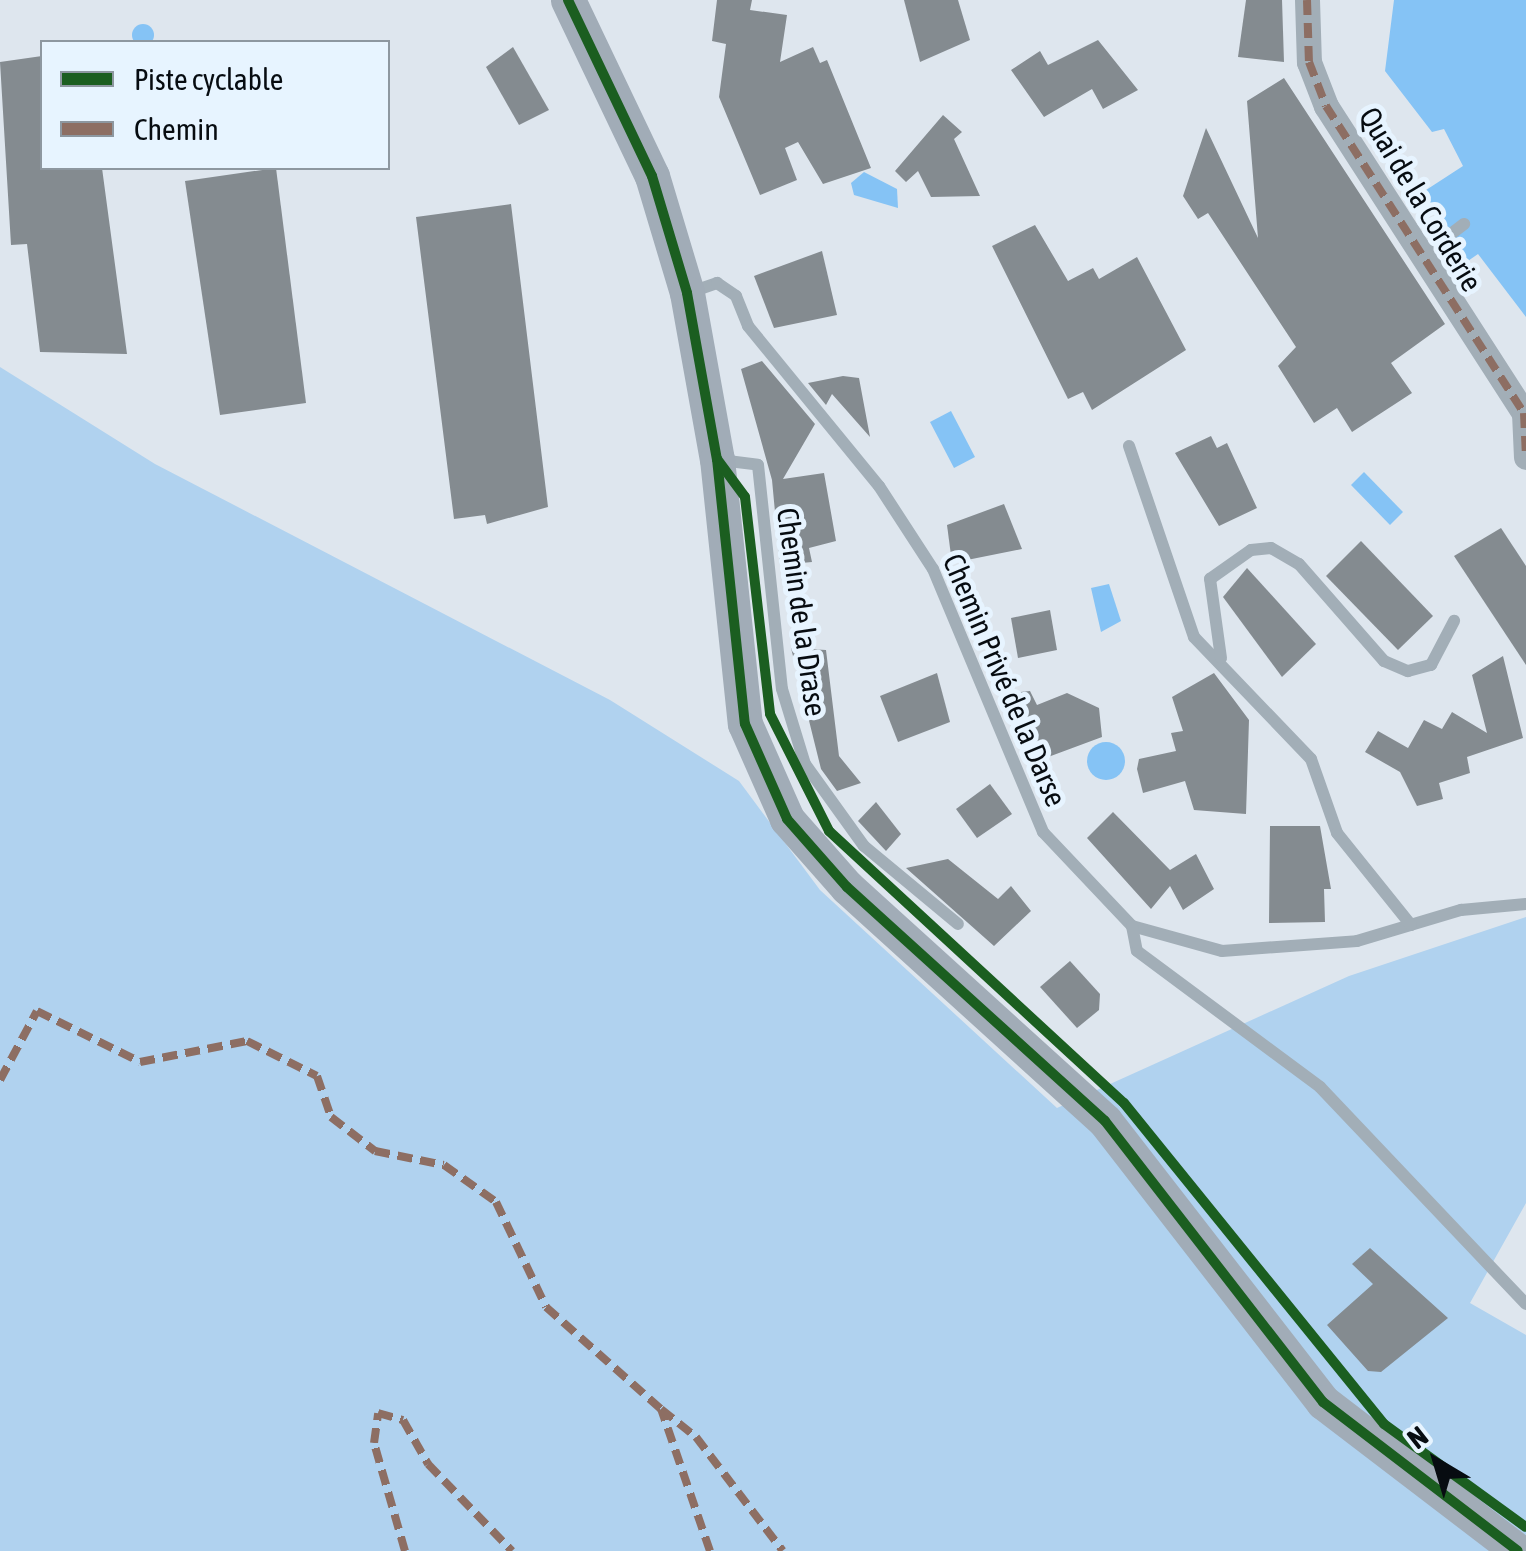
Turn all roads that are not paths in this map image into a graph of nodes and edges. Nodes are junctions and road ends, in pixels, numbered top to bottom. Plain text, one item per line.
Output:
1 (568, 0) edge
2 (1307, 0) edge
3 (1464, 224) dead end
4 (1418, 259) junction
5 (687, 293) junction
6 (1525, 413) edge
7 (1129, 446) dead end
8 (1526, 457) edge
9 (717, 459) junction
10 (1454, 620) dead end
11 (1221, 658) junction
12 (1526, 904) edge
13 (958, 924) dead end
14 (1411, 925) junction
15 (1132, 926) junction
16 (1526, 1304) edge
17 (1518, 1551) edge

1 - 5 main road
2 - 4 street, Quai de la Corderie
3 - 4 lane
4 - 6 street, Quai de la Corderie
5 - 9 main road
5 - 15 lane, Chemin Privé de la Darse
6 - 8 street
7 - 11 lane
9 - 13 lane, Chemin de la Drase
9 - 17 main road
10 - 11 lane
11 - 14 lane
12 - 14 lane
14 - 15 lane
15 - 16 lane, Chemin Privé de la Darse

